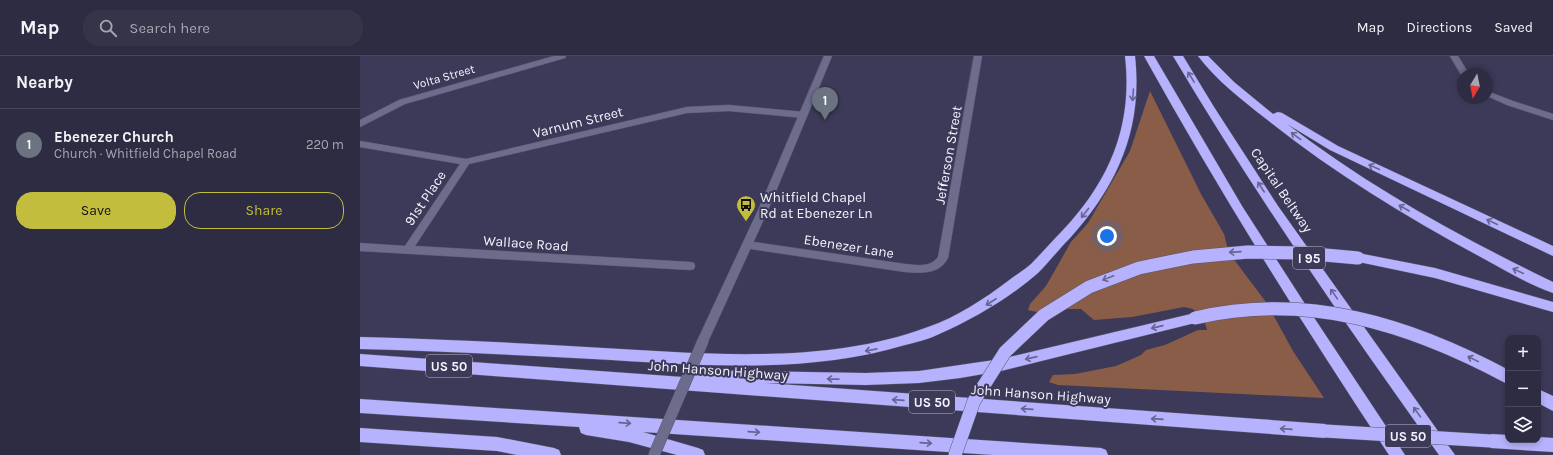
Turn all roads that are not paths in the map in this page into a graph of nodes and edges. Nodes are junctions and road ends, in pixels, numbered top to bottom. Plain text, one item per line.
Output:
1 (562, 56) edge
2 (828, 56) edge
3 (978, 56) edge
4 (1130, 56) edge
5 (1149, 56) edge
6 (1178, 56) edge
7 (1204, 56) edge
8 (1454, 56) edge
9 (1461, 68) edge
10 (1493, 96) edge
11 (804, 115) junction
12 (1553, 117) edge
13 (360, 124) edge
14 (360, 144) edge
15 (466, 162) junction
16 (747, 245) junction
17 (360, 248) edge
18 (407, 250) junction
19 (1553, 251) edge
20 (943, 258) joint
21 (690, 266) dead end
22 (1553, 288) edge
23 (1553, 307) edge
24 (360, 343) edge
25 (360, 360) edge
26 (538, 373) junction
27 (1505, 376) edge
28 (1541, 397) edge
29 (1553, 404) edge
30 (360, 406) edge
31 (432, 410) junction
32 (360, 435) edge
33 (1553, 446) edge
34 (554, 455) edge
35 (654, 455) edge
36 (698, 455) edge
37 (955, 455) edge
38 (1101, 455) edge
39 (1398, 455) edge
40 (1448, 455) edge

1 - 13 street, Volta Street
2 - 11 street
3 - 20 street, Jefferson Street
4 -> 24 highway
5 - 39 highway, I 95
40 -> 6 highway, Capital Beltway / I 95
19 -> 7 highway
22 -> 7 highway
8 - 9 street
10 - 12 street
11 - 15 street, Varnum Street
11 - 16 street
14 - 15 street, Varnum Street
15 - 18 street, 91st Place
16 - 20 street, Ebenezer Lane
16 - 35 street, bridge
17 - 18 street, Wallace Road
18 - 21 street, Wallace Road
23 -> 37 highway, bridge
25 - 26 highway, John Hanson Highway / US 50
27 -> 26 highway, bridge
33 -> 26 highway, John Hanson Highway / US 50, bridge
28 - 29 highway
30 - 31 highway
31 - 36 highway
31 -> 38 highway
32 - 34 highway

